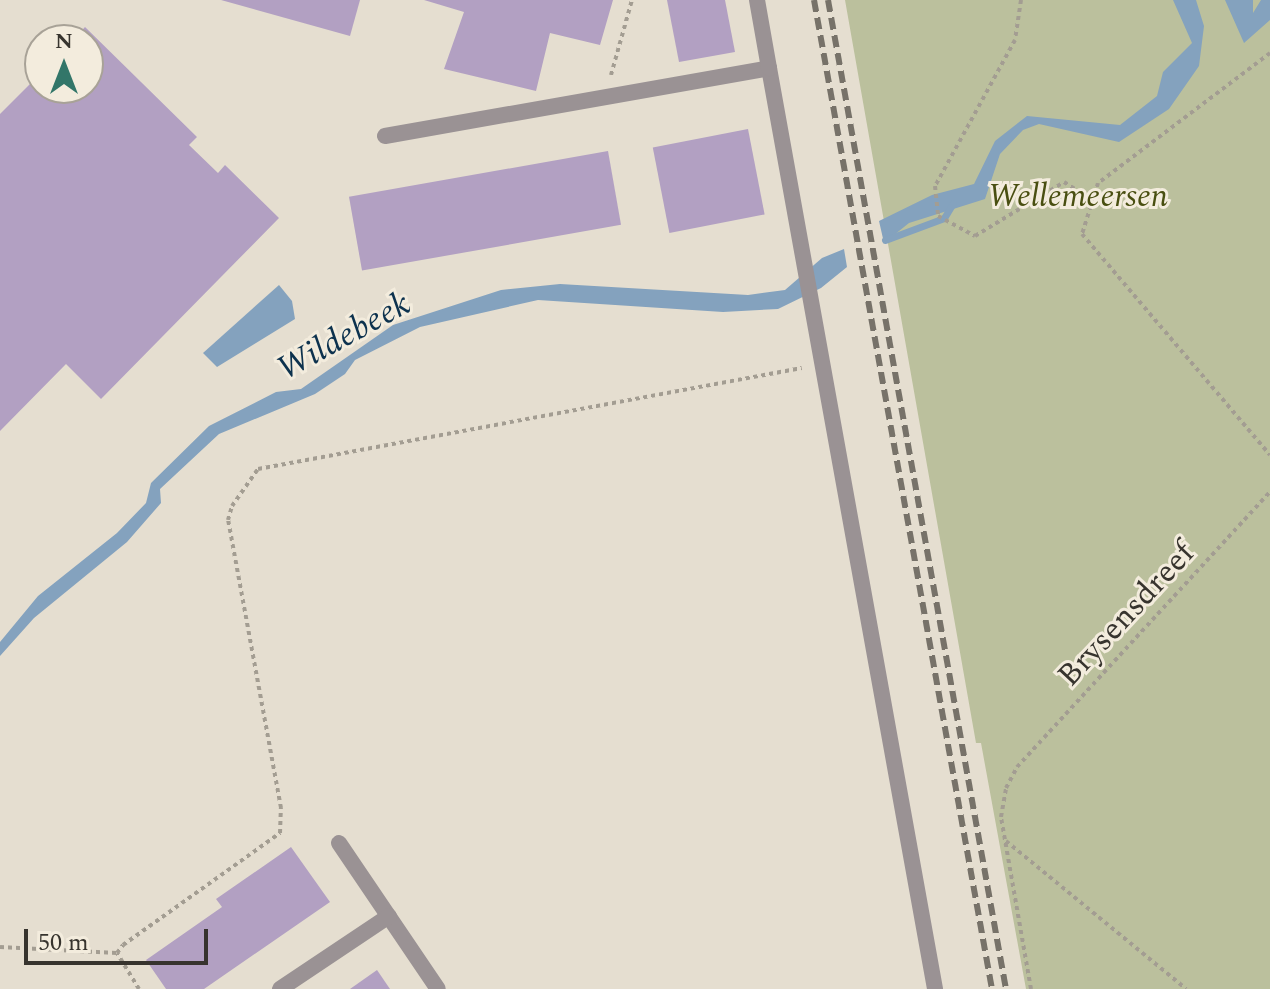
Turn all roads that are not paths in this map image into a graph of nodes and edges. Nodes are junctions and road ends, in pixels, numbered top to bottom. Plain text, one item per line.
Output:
1 (757, 0) edge
2 (769, 68) junction
3 (385, 136) dead end
4 (339, 843) dead end
5 (389, 916) junction
6 (929, 988) edge
7 (280, 989) edge
8 (438, 989) edge

1 - 2 street
2 - 3 street
2 - 6 street
4 - 5 street
5 - 7 street
5 - 8 street

